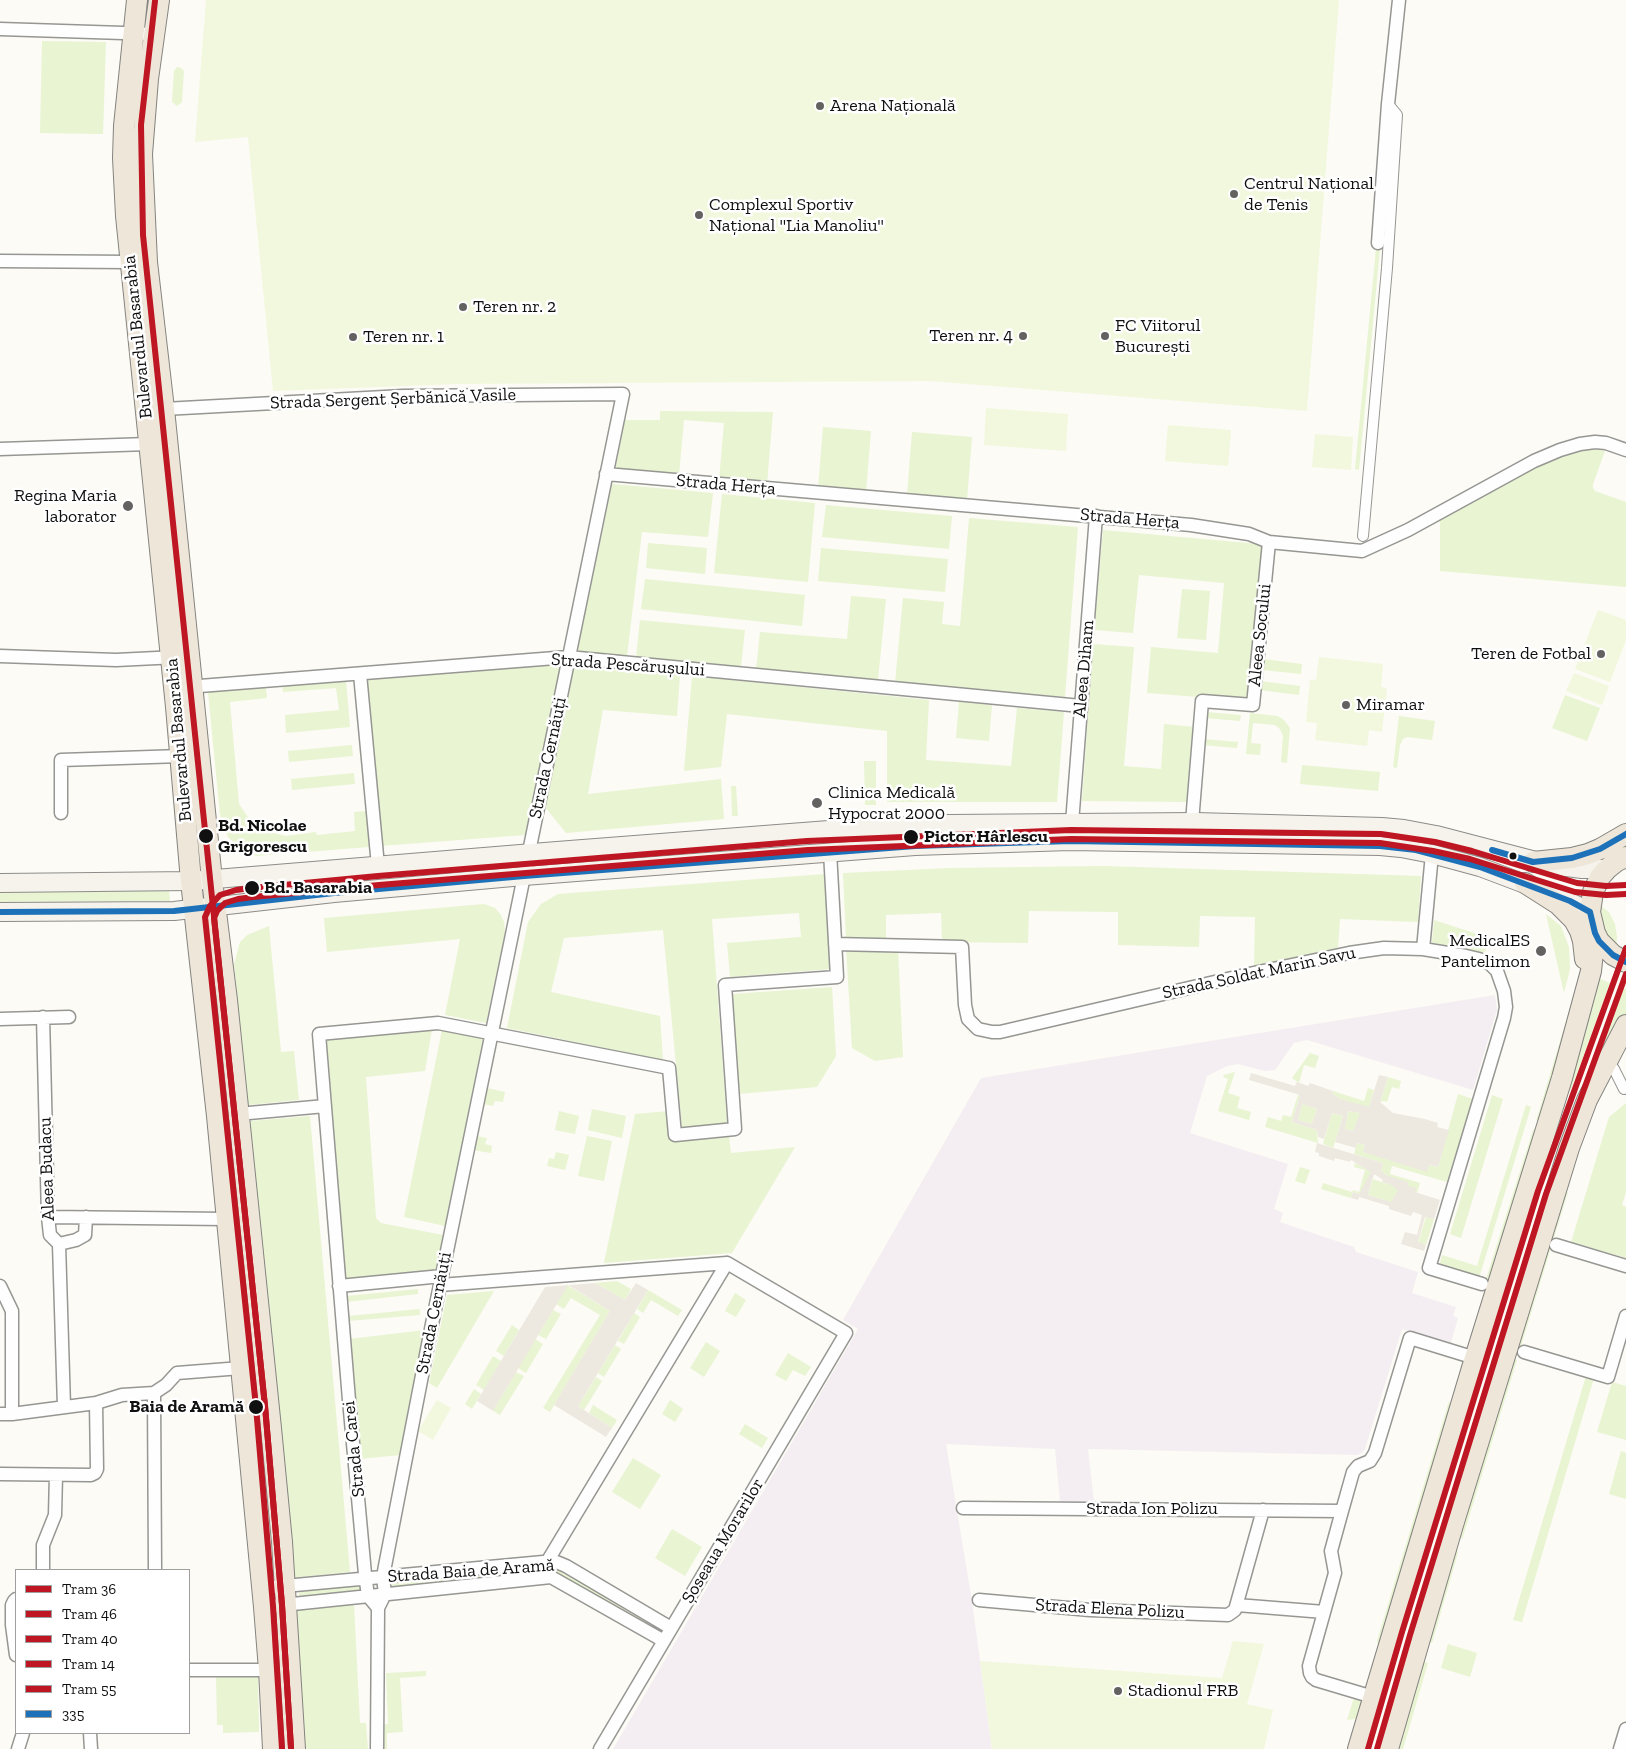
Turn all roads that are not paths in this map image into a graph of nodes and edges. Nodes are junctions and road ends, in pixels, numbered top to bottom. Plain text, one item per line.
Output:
1 (137, 0) edge
2 (159, 0) edge
3 (1399, 0) edge
4 (0, 29) edge
5 (134, 32) junction
6 (154, 34) junction
7 (1388, 104) junction
8 (1378, 242) dead end
9 (0, 262) edge
10 (130, 262) junction
11 (623, 394) joint
12 (164, 409) junction
13 (148, 444) junction
14 (0, 449) edge
15 (1626, 450) edge
16 (606, 474) junction
17 (1096, 516) junction
18 (1363, 536) dead end
19 (1269, 542) junction
20 (0, 656) edge
21 (180, 656) junction
22 (568, 657) junction
23 (360, 674) junction
24 (184, 687) junction
25 (1081, 706) junction
26 (181, 756) junction
27 (61, 813) dead end
28 (1192, 822) junction
29 (1072, 823) junction
30 (1626, 834) edge
31 (830, 852) junction
32 (528, 853) junction
33 (1432, 854) junction
34 (1626, 857) edge
35 (1533, 862) junction
36 (378, 866) junction
37 (1607, 869) junction
38 (524, 876) junction
39 (212, 880) junction
40 (191, 881) junction
41 (0, 883) edge
42 (1525, 883) junction
43 (216, 905) junction
44 (194, 908) junction
45 (0, 912) edge
46 (1590, 912) junction
47 (1595, 933) junction
48 (835, 944) junction
49 (1423, 949) junction
50 (1626, 962) edge
51 (1583, 1004) junction
52 (43, 1017) junction
53 (69, 1017) dead end
54 (0, 1019) edge
55 (1626, 1025) edge
56 (492, 1033) junction
57 (1607, 1060) junction
58 (1626, 1088) edge
59 (325, 1106) junction
60 (238, 1114) junction
61 (48, 1217) junction
62 (86, 1217) junction
63 (227, 1219) junction
64 (59, 1244) junction
65 (1556, 1245) dead end
66 (728, 1263) junction
67 (1626, 1266) edge
68 (441, 1281) junction
69 (1482, 1284) dead end
70 (0, 1286) edge
71 (339, 1286) junction
72 (1626, 1316) edge
73 (1524, 1352) dead end
74 (1476, 1358) junction
75 (241, 1368) junction
76 (154, 1393) junction
77 (96, 1403) junction
78 (64, 1407) junction
79 (6, 1414) edge
80 (0, 1474) edge
81 (56, 1475) junction
82 (963, 1508) dead end
83 (1264, 1510) junction
84 (1342, 1510) junction
85 (548, 1562) junction
86 (43, 1569) edge
87 (155, 1569) edge
88 (383, 1577) junction
89 (538, 1578) junction
90 (366, 1579) junction
91 (385, 1594) junction
92 (285, 1595) junction
93 (368, 1596) junction
94 (264, 1597) junction
95 (15, 1600) edge
96 (979, 1600) dead end
97 (1237, 1605) junction
98 (378, 1608) junction
99 (1324, 1612) junction
100 (6, 1626) edge
101 (671, 1628) junction
102 (664, 1641) junction
103 (15, 1652) edge
104 (190, 1670) edge
105 (269, 1670) junction
106 (1373, 1698) junction
107 (1626, 1729) edge
108 (22, 1734) edge
109 (90, 1734) edge
110 (18, 1749) edge
111 (90, 1749) edge
112 (273, 1749) edge
113 (295, 1749) edge
114 (377, 1749) edge
115 (600, 1749) edge
116 (1358, 1749) edge
117 (1388, 1749) edge
118 (1620, 1749) edge

1 - 5 main road, Bulevardul Basarabia
2 - 6 main road, Bulevardul Basarabia
3 - 7 street
4 - 5 street
5 - 6 street
5 - 10 main road, Bulevardul Basarabia
6 - 12 main road, Bulevardul Basarabia
7 - 8 street
7 - 18 street
9 - 10 street
10 - 13 main road, Bulevardul Basarabia
11 - 12 street, Strada Sergent Șerbănică Vasile
11 - 16 street, Strada Cernăuți
12 - 21 main road, Bulevardul Basarabia
13 - 14 street
13 - 21 main road, Bulevardul Basarabia
15 - 19 street, Strada Herța
16 - 17 street, Strada Herța
16 - 22 street, Strada Cernăuți
17 - 19 street, Strada Herța
17 - 25 street, Aleea Diham
19 - 28 street, Aleea Socului
20 - 21 street
21 - 24 main road, Bulevardul Basarabia
22 - 23 street, Strada Pescărușului
22 - 25 street, Strada Pescărușului
22 - 32 street, Strada Cernăuți
23 - 24 street, Strada Pescărușului
23 - 36 street
24 - 26 main road, Bulevardul Basarabia
24 - 39 main road, Bulevardul Basarabia
25 - 29 street, Aleea Diham
26 - 27 street
26 - 40 main road, Bulevardul Basarabia
28 - 29 main road
28 - 35 main road
29 - 32 main road
30 - 35 main road
31 - 33 main road
31 - 38 main road
31 - 48 street
32 - 36 main road
32 - 38 street, Strada Cernăuți
33 - 42 main road
33 - 49 street
34 - 37 main road
35 - 37 main road
35 - 42 street
36 - 39 main road
37 - 46 main road
38 - 43 main road
38 - 56 street, Strada Cernăuți
39 - 40 main road
39 - 43 main road, Bulevardul Basarabia
40 - 41 main road
40 - 44 main road, Bulevardul Basarabia
42 - 46 main road
42 - 51 main road
43 - 44 main road
43 - 60 main road, Bulevardul Basarabia
44 - 45 main road
44 - 63 main road, Bulevardul Basarabia
46 - 47 main road
47 - 50 main road
47 - 51 main road
48 - 49 street, Strada Soldat Marin Savu
48 - 56 street
49 - 69 street, Strada Soldat Marin Savu
51 - 74 main road
52 - 53 street
52 - 54 street
52 - 61 street, Aleea Budacu
55 - 57 main road
56 - 59 street, Strada Carei
56 - 68 street, Strada Cernăuți
57 - 58 street
57 - 117 main road
59 - 60 street
59 - 71 street, Strada Carei
60 - 92 main road, Bulevardul Basarabia
61 - 62 street
61 - 64 street, Aleea Budacu
62 - 63 street
62 - 64 street
63 - 75 main road, Bulevardul Basarabia
64 - 78 street, Aleea Budacu
65 - 67 street
66 - 68 street
66 - 85 street
66 - 101 street, Șoseaua Morarilor
68 - 71 street
68 - 88 street, Strada Cernăuți
70 - 79 street
71 - 90 street, Strada Carei
72 - 73 street
74 - 84 street
74 - 106 main road
75 - 76 street
75 - 94 main road, Bulevardul Basarabia
76 - 77 street
76 - 87 street
77 - 78 street
77 - 81 street
78 - 79 street
80 - 81 street
81 - 86 street
82 - 83 street, Strada Ion Polizu
83 - 84 street, Strada Ion Polizu
83 - 97 street
84 - 99 street
85 - 88 street, Strada Baia de Aramă
85 - 89 street
85 - 101 street, Strada Baia de Aramă
88 - 90 street, Strada Baia de Aramă
88 - 91 street, Strada Cernăuți
89 - 91 street, Strada Baia de Aramă
89 - 102 street, Strada Baia de Aramă
90 - 92 street, Strada Baia de Aramă
90 - 93 street, Strada Carei
91 - 93 street, Strada Baia de Aramă
91 - 98 street
92 - 93 street, Strada Baia de Aramă
92 - 94 street
92 - 94 street
92 - 113 main road, Bulevardul Basarabia
93 - 98 street
94 - 105 main road, Bulevardul Basarabia
95 - 100 street
96 - 97 street, Strada Elena Polizu
97 - 99 street
98 - 114 street
99 - 106 street
100 - 103 street
101 - 102 street, Șoseaua Morarilor
102 - 115 street, Șoseaua Morarilor
104 - 105 street
105 - 112 main road, Bulevardul Basarabia
106 - 116 main road
107 - 118 street
108 - 110 street
109 - 111 street

